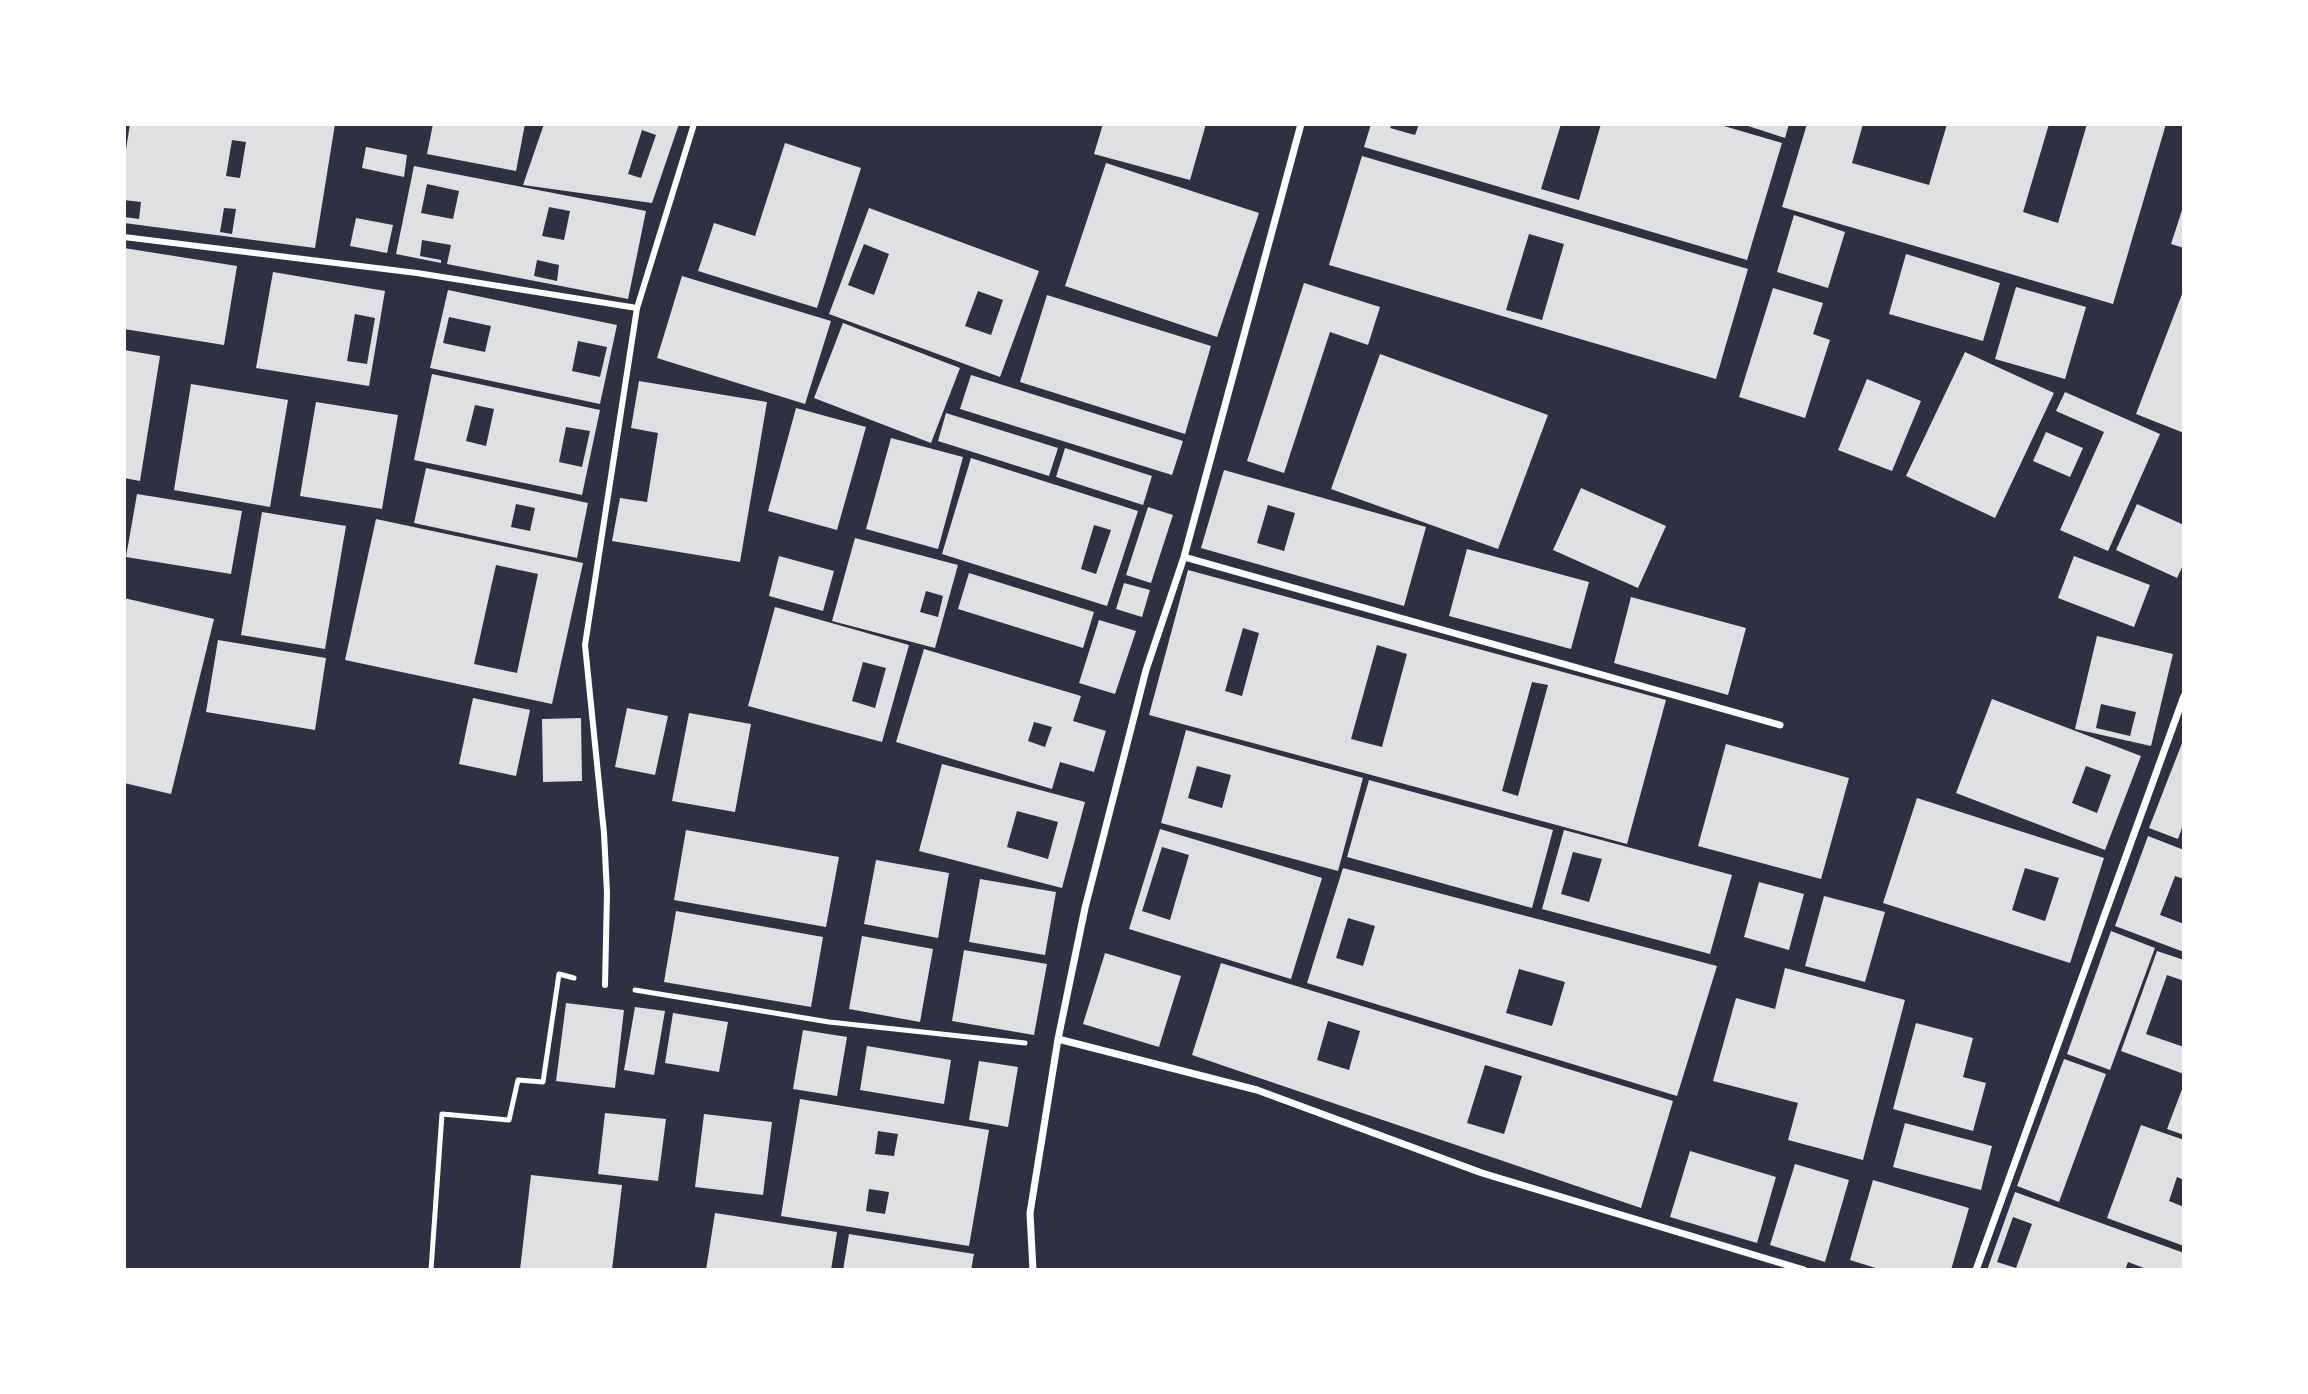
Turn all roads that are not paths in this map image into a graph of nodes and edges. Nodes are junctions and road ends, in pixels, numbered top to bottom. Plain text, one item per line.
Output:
1 (694, 124) edge
2 (1301, 124) edge
3 (124, 237) edge
4 (637, 308) junction
5 (1184, 557) junction
6 (2184, 696) edge
7 (1780, 725) dead end
8 (605, 985) road end
9 (1058, 1039) junction
10 (1033, 1270) edge
11 (1804, 1270) edge
12 (1976, 1270) edge

1 - 4 lane
2 - 5 street
3 - 4 lane
4 - 8 lane
5 - 7 street
5 - 9 street
6 - 12 street
9 - 10 street
9 - 11 street

